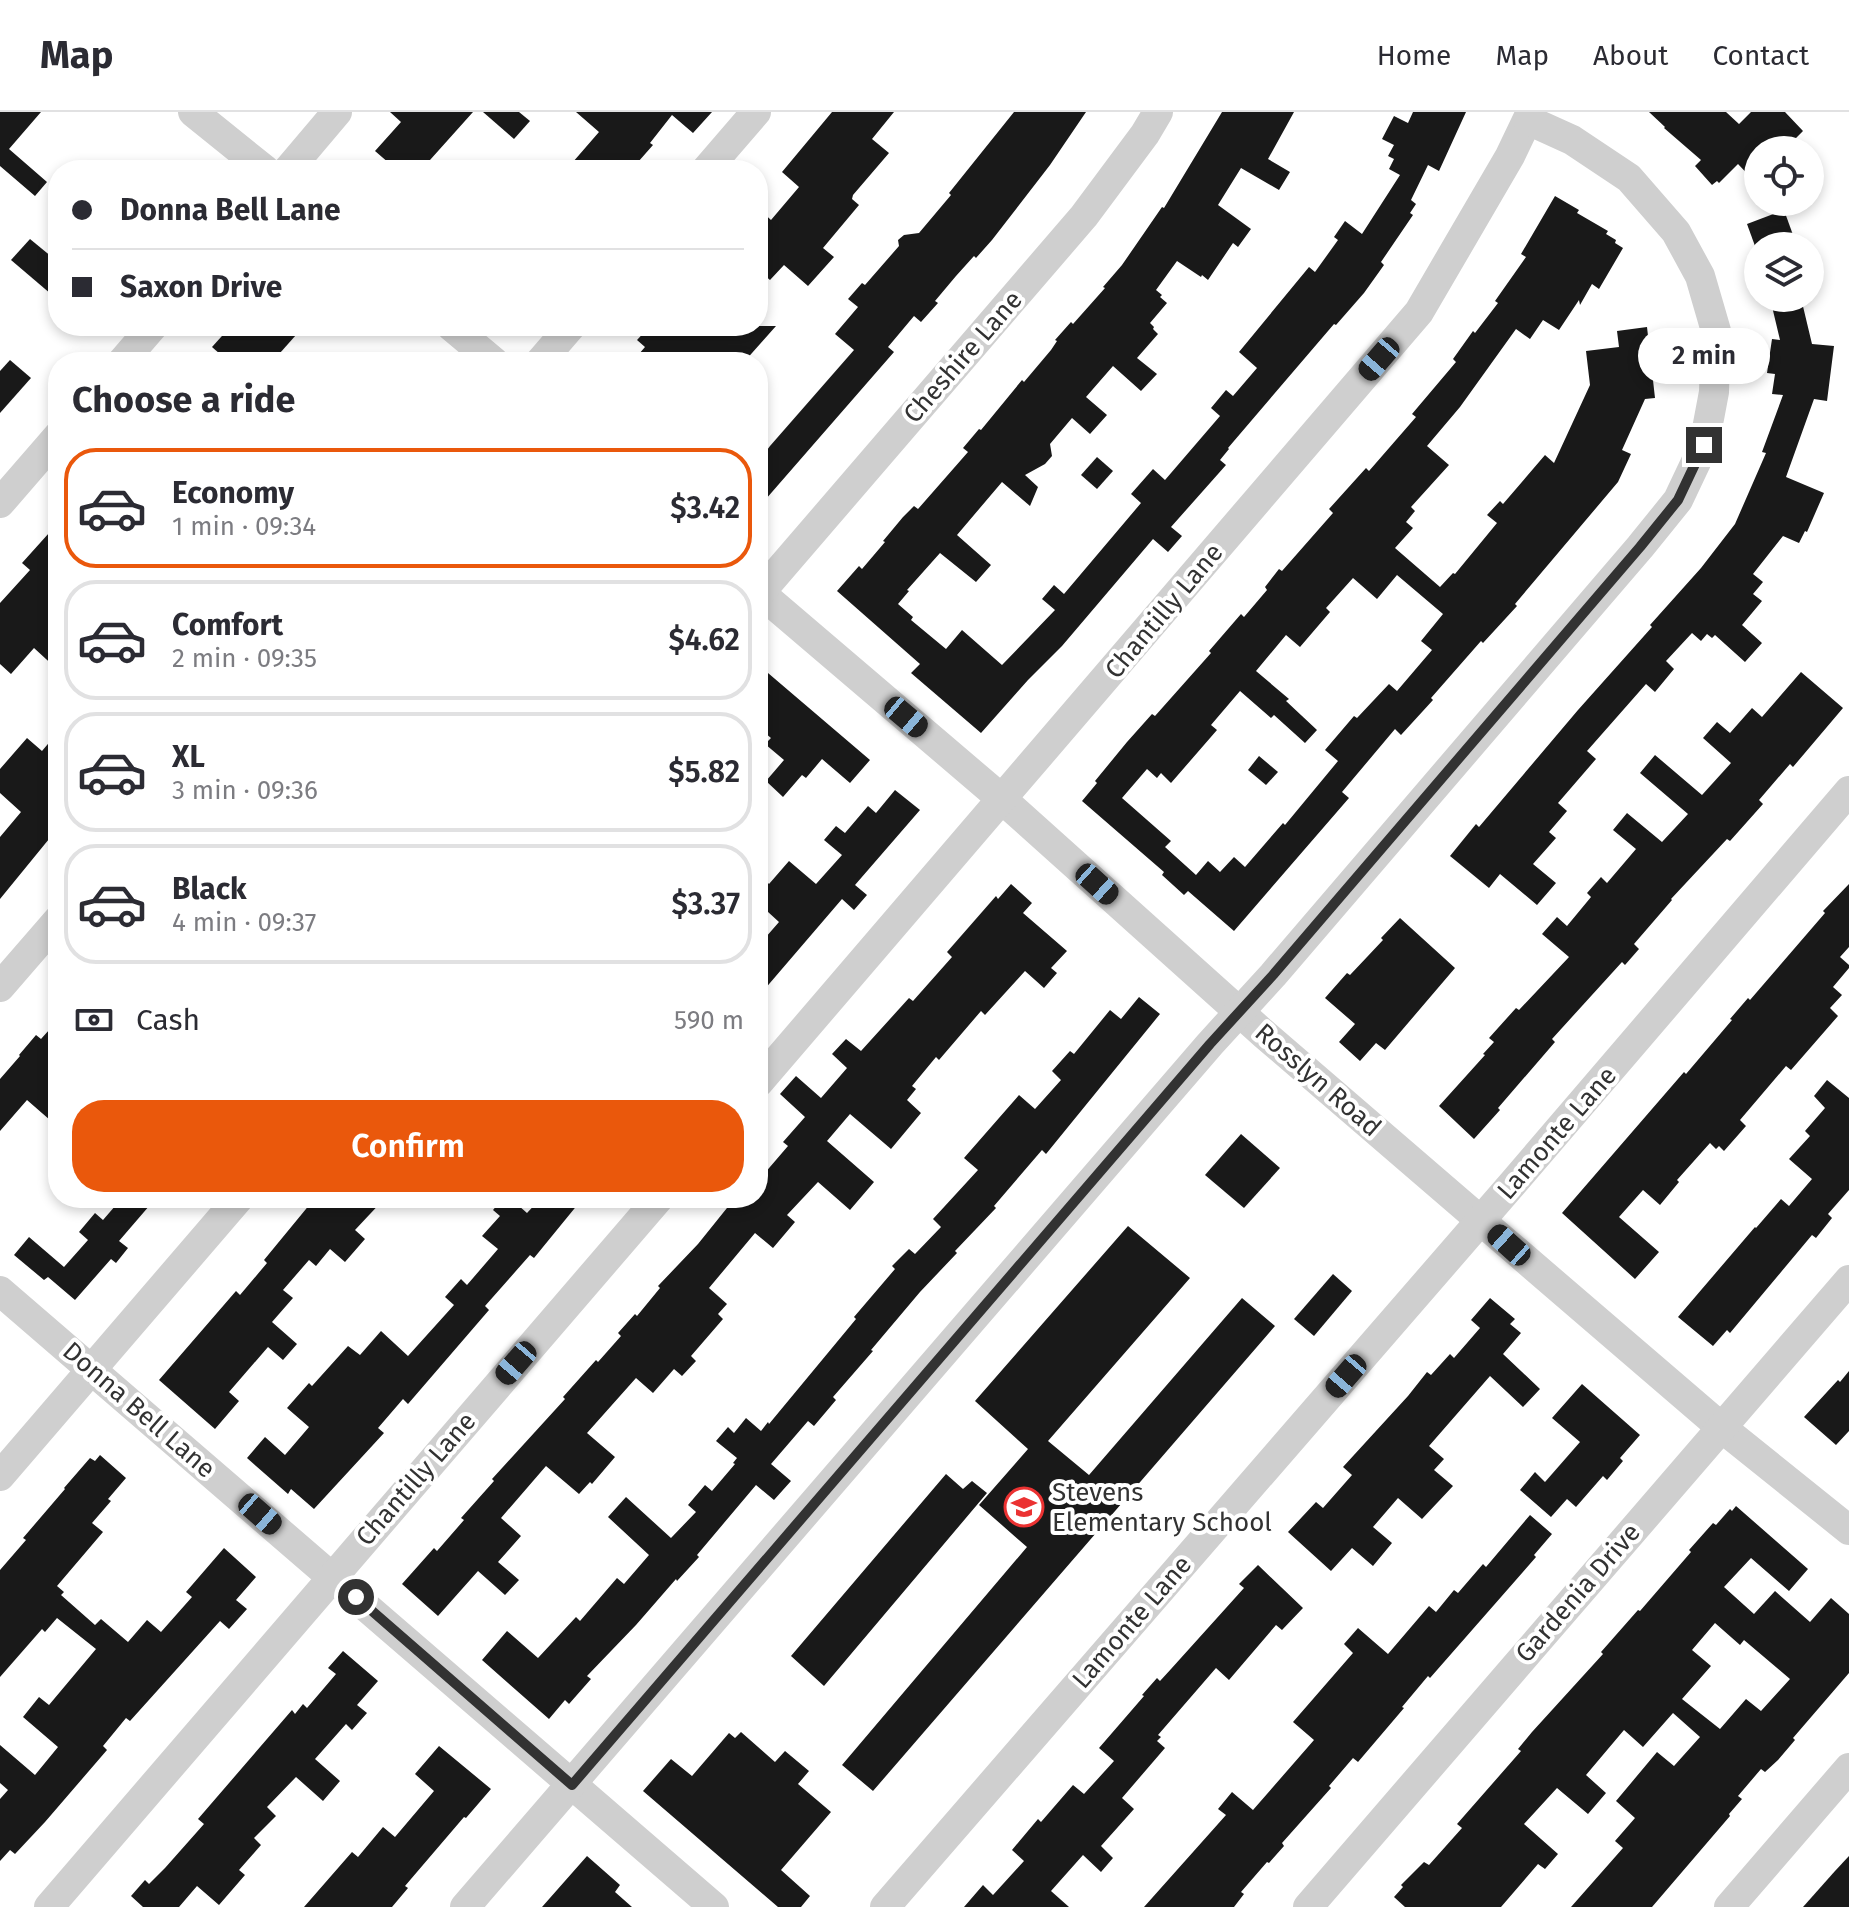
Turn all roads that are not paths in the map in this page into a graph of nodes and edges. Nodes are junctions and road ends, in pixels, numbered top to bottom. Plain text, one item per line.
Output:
1 (193, 112) edge
2 (337, 112) edge
3 (756, 112) edge
4 (1158, 112) edge
5 (1530, 116) edge
6 (253, 160) edge
7 (296, 160) edge
8 (715, 160) edge
9 (144, 336) edge
10 (463, 336) edge
11 (562, 336) edge
12 (131, 352) edge
13 (482, 352) edge
14 (549, 352) edge
15 (48, 448) edge
16 (0, 503) edge
17 (768, 583) edge
18 (768, 601) edge
19 (1849, 791) edge
20 (1003, 800) junction
21 (48, 932) edge
22 (0, 987) edge
23 (1238, 1011) junction
24 (768, 1071) edge
25 (230, 1208) edge
26 (650, 1208) edge
27 (1481, 1220) junction
28 (1849, 1280) edge
29 (0, 1291) edge
30 (92, 1369) junction
31 (1722, 1428) junction
32 (0, 1476) edge
33 (1849, 1530) edge
34 (332, 1576) junction
35 (1849, 1768) edge
36 (572, 1785) junction
37 (49, 1907) edge
38 (465, 1907) edge
39 (714, 1907) edge
40 (885, 1907) edge
41 (1308, 1907) edge
42 (1729, 1907) edge

1 - 6 street
2 - 7 street
3 - 8 street
4 - 17 street, Cheshire Lane
5 - 20 street, Chantilly Lane
5 - 23 street
9 - 12 street
10 - 13 street
11 - 14 street
15 - 16 street
18 - 20 street, Rosslyn Road
19 - 27 street, Lamonte Lane
20 - 23 street, Rosslyn Road
20 - 24 street, Chantilly Lane
21 - 22 street
23 - 27 street, Rosslyn Road
23 - 36 street
25 - 30 street
26 - 34 street, Chantilly Lane
27 - 31 street, Rosslyn Road
27 - 40 street, Lamonte Lane
28 - 31 street, Gardenia Drive
29 - 30 street, Donna Bell Lane
30 - 32 street
30 - 34 street, Donna Bell Lane
31 - 33 street, Rosslyn Road
31 - 41 street, Gardenia Drive
34 - 36 street, Donna Bell Lane
34 - 37 street, Chantilly Lane
35 - 42 street
36 - 38 street
36 - 39 street, Donna Bell Lane

